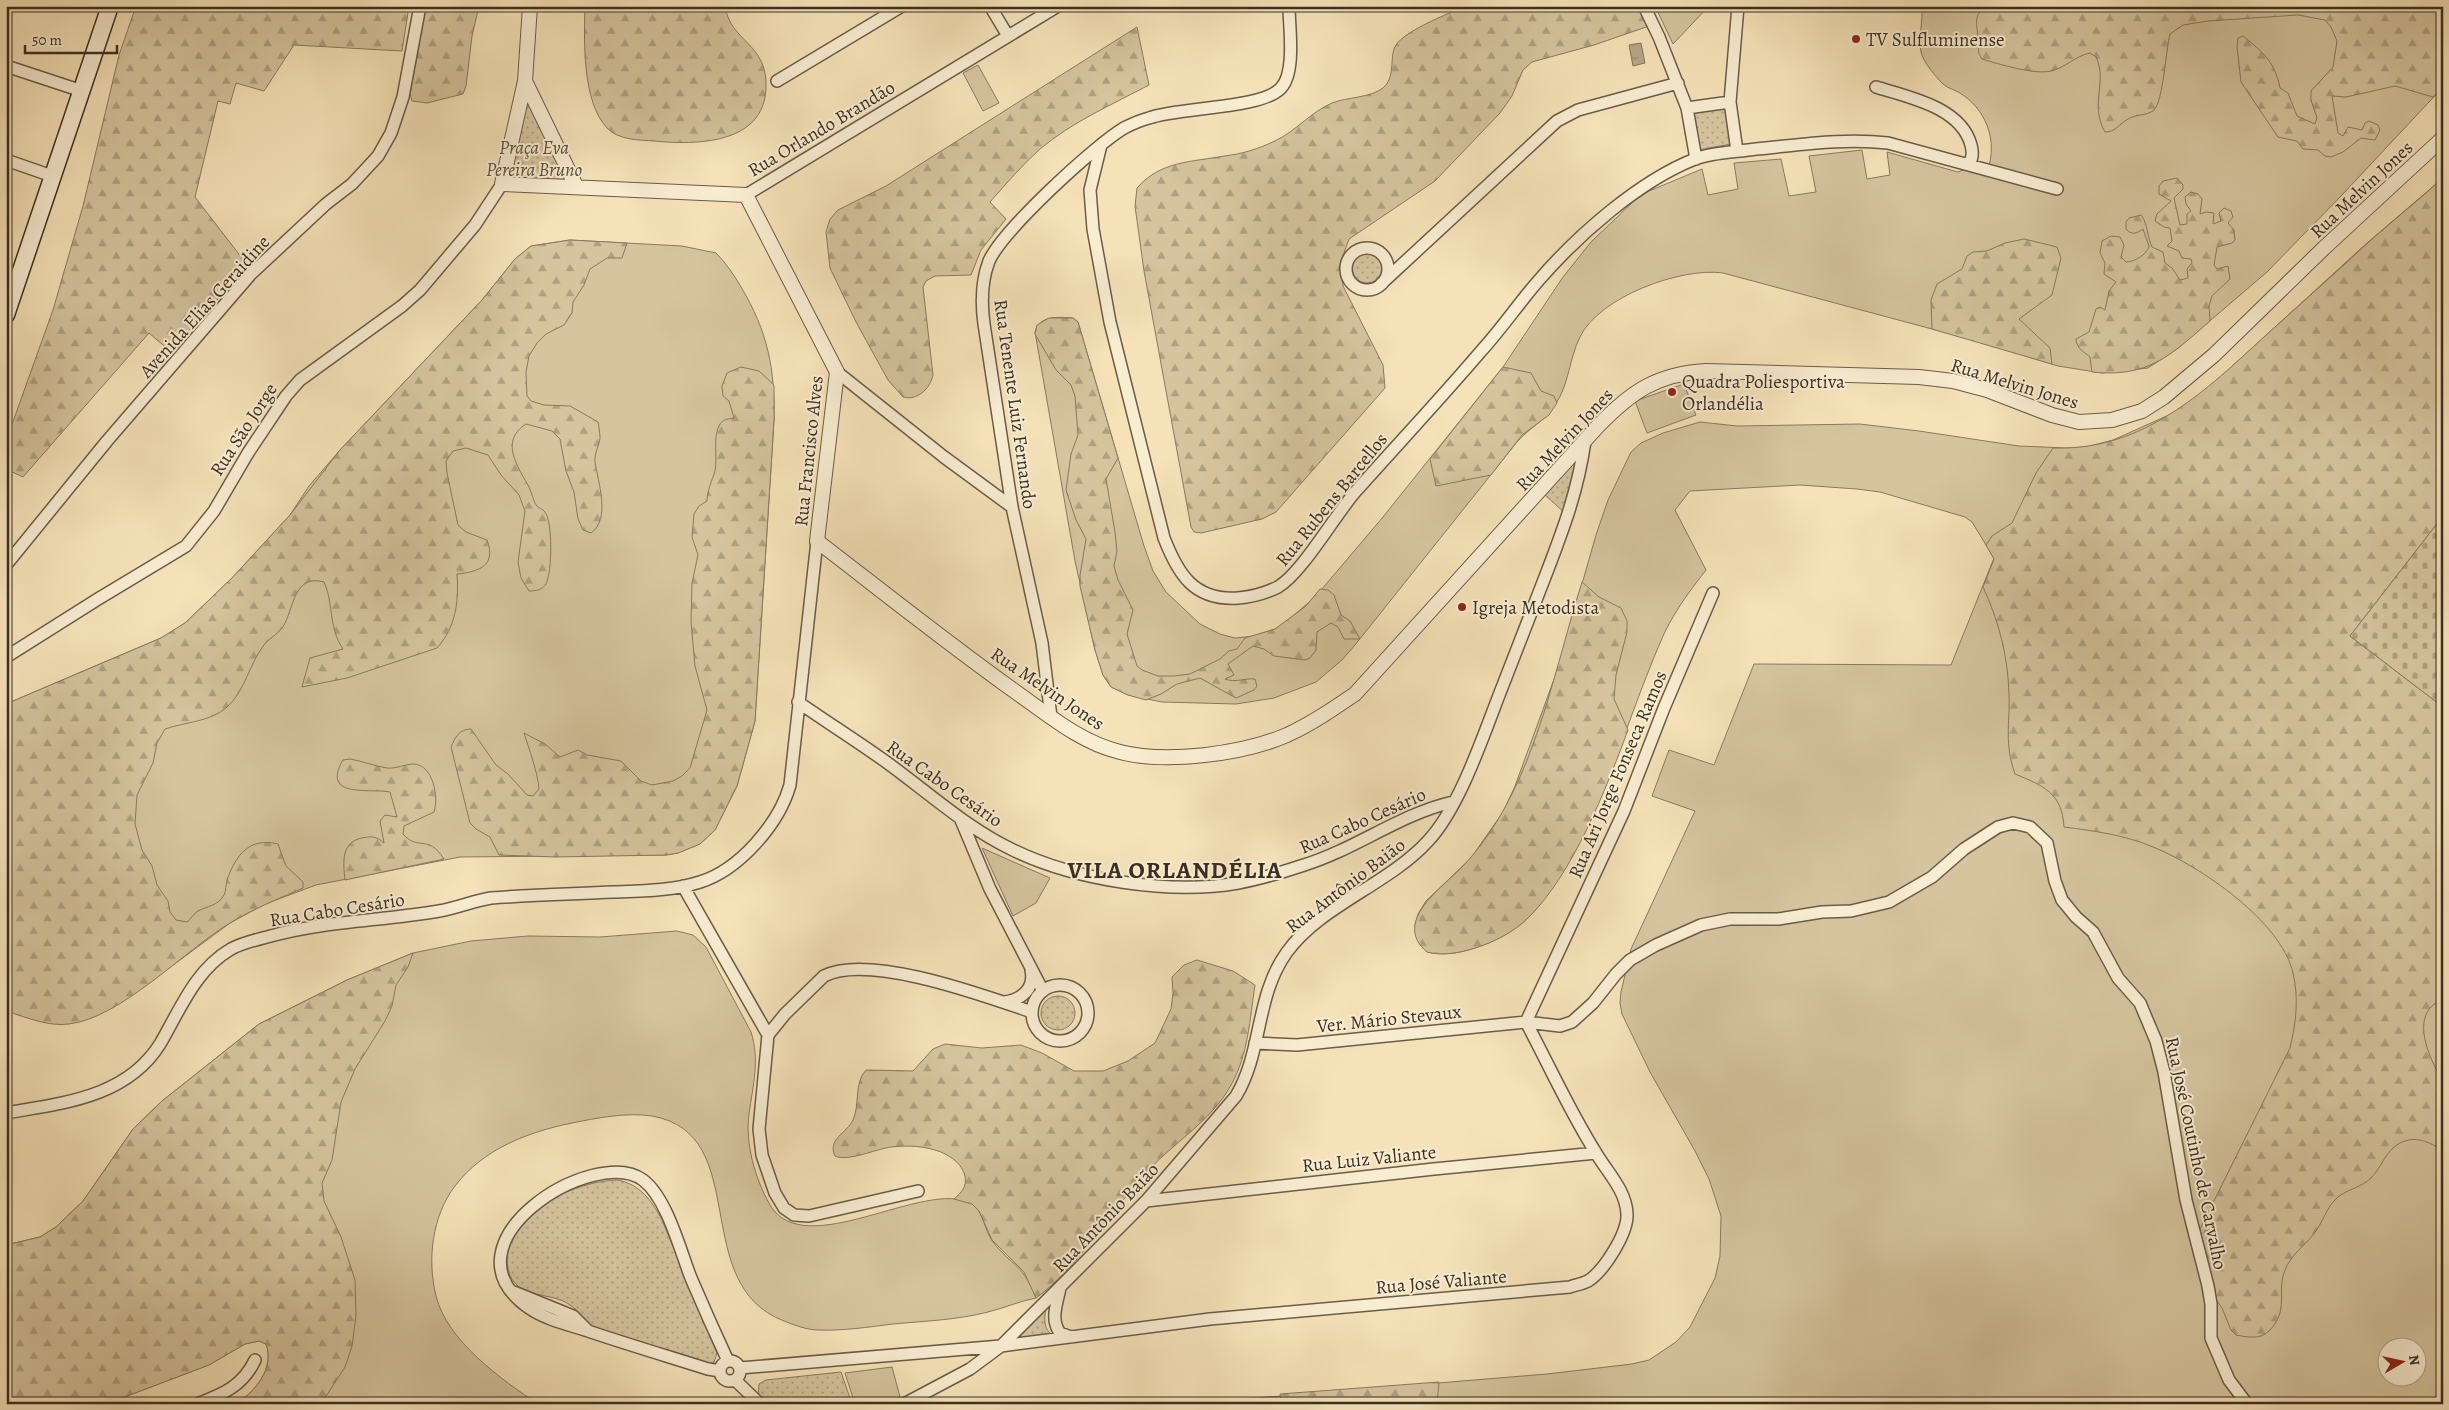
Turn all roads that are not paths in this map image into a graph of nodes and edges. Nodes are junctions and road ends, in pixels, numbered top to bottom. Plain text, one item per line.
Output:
1 (110, 6) edge
2 (420, 6) edge
3 (530, 6) edge
4 (902, 6) edge
5 (990, 6) edge
6 (1058, 6) edge
7 (1289, 6) edge
8 (1644, 6) edge
9 (1738, 6) edge
10 (1008, 36) junction
11 (6, 66) edge
12 (525, 81) junction
13 (777, 81) dead end
14 (1678, 83) junction
15 (1876, 87) dead end
16 (82, 91) junction
17 (1730, 102) junction
18 (1687, 108) junction
19 (2443, 138) edge
20 (1101, 145) junction
21 (1737, 152) junction
22 (1696, 158) junction
23 (6, 160) edge
24 (1969, 164) junction
25 (52, 176) junction
26 (502, 184) junction
27 (576, 186) junction
28 (2057, 189) dead end
29 (746, 195) junction
30 (1381, 284) dead end
31 (12, 285) edge
32 (6, 315) edge
33 (837, 372) junction
34 (1585, 441) junction
35 (1012, 506) junction
36 (817, 541) junction
37 (6, 566) edge
38 (1713, 594) dead end
39 (6, 657) edge
40 (798, 702) junction
41 (1051, 717) junction
42 (1453, 802) junction
43 (961, 820) junction
44 (684, 886) junction
45 (1030, 966) junction
46 (1043, 991) junction
47 (1003, 1002) junction
48 (1032, 1012) junction
49 (1526, 1022) junction
50 (768, 1035) junction
51 (1255, 1043) junction
52 (6, 1113) edge
53 (1596, 1153) junction
54 (918, 1191) dead end
55 (1146, 1201) junction
56 (1060, 1288) junction
57 (1072, 1337) junction
58 (1001, 1346) junction
59 (255, 1360) dead end
60 (728, 1361) junction
61 (740, 1368) junction
62 (720, 1370) junction
63 (735, 1380) junction
64 (197, 1404) edge
65 (760, 1404) edge
66 (904, 1404) edge
67 (2247, 1404) edge

1 - 16 main road
2 - 37 street, Avenida Elias Geraidine
3 - 12 street
4 - 13 street
5 - 10 street
6 - 10 street, Rua Orlando Brandão
7 - 20 street, Rua Tenente Luiz Fernando
8 - 14 street
9 - 17 street
10 - 29 street, Rua Orlando Brandão
11 - 16 street
12 - 26 street
12 - 27 street
14 - 18 street
14 - 30 street
15 - 24 street
16 - 25 main road
17 - 18 street
17 - 21 street
18 - 22 street
19 - 34 street, Rua Melvin Jones
20 - 22 street, Rua Rubens Barcellos
20 - 35 street, Rua Tenente Luiz Fernando
21 - 22 street, Rua Rubens Barcellos
21 - 24 street, Rua Rubens Barcellos
23 - 25 street
24 - 28 street, Rua Rubens Barcellos
25 - 31 main road
26 - 27 street
26 - 39 street, Rua São Jorge
27 - 29 street, Rua Orlando Brandão
29 - 33 street, Rua Francisco Alves
31 - 32 main road
33 - 35 street
33 - 36 street, Rua Francisco Alves
34 - 41 street, Rua Melvin Jones
34 - 42 street, Rua Antônio Baião
35 - 41 street, Rua Tenente Luiz Fernando
36 - 40 street, Rua Francisco Alves
36 - 41 street, Rua Melvin Jones
38 - 49 street, Rua Ari Jorge Fonseca Ramos
40 - 43 street, Rua Cabo Cesário
40 - 44 street, Rua Francisco Alves
42 - 43 street, Rua Cabo Cesário
42 - 51 street, Rua Antônio Baião
43 - 45 street
44 - 50 street
44 - 52 street, Rua Cabo Cesário
45 - 46 street
45 - 47 street
46 - 48 street
46 - 48 street
47 - 48 street
47 - 50 street
49 - 51 street, Ver. Mário Stevaux
49 - 53 street, Rua José Valiante
49 - 67 street, Rua José Coutinho de Carvalho
50 - 54 street
51 - 55 street, Rua Antônio Baião
53 - 55 street, Rua Luiz Valiante
53 - 57 street, Rua José Valiante
55 - 56 street, Rua Antônio Baião
56 - 57 street
56 - 58 street, Rua Antônio Baião
57 - 58 street, Rua José Valiante
58 - 61 street, Rua José Valiante
58 - 66 street, Rua Antônio Baião
59 - 64 street
60 - 61 street
60 - 62 street
60 - 62 street
61 - 63 street
62 - 63 street
63 - 65 street

